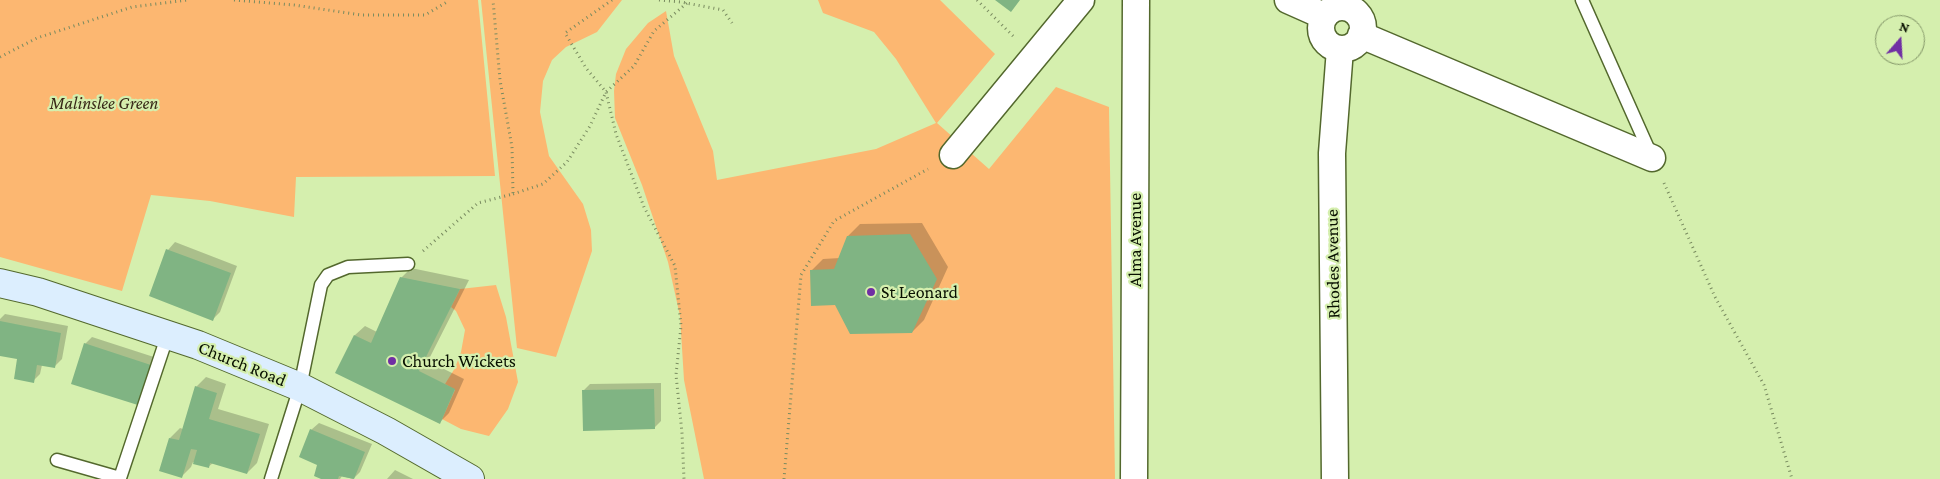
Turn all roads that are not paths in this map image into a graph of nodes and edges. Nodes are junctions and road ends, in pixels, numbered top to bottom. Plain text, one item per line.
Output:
1 (1081, 0) edge
2 (1136, 0) edge
3 (1288, 0) edge
4 (1582, 0) edge
5 (1352, 4) edge
6 (1324, 16) junction
7 (1361, 35) junction
8 (1340, 49) junction
9 (952, 155) road end
10 (1652, 158) joint
11 (408, 264) road end
12 (0, 283) edge
13 (168, 334) junction
14 (300, 388) junction
15 (57, 460) dead end
16 (270, 479) edge
17 (470, 479) edge
18 (1134, 479) edge
19 (1335, 479) edge

1 - 9 street
2 - 18 street, Alma Avenue
3 - 6 street
4 - 10 lane
5 - 6 street
5 - 7 street
6 - 8 street
7 - 8 street
7 - 10 street
8 - 19 street, Rhodes Avenue
11 - 14 lane
12 - 13 street, Church Road
13 - 14 street, Church Road
13 - 15 lane
14 - 16 lane
14 - 17 street, Church Road

